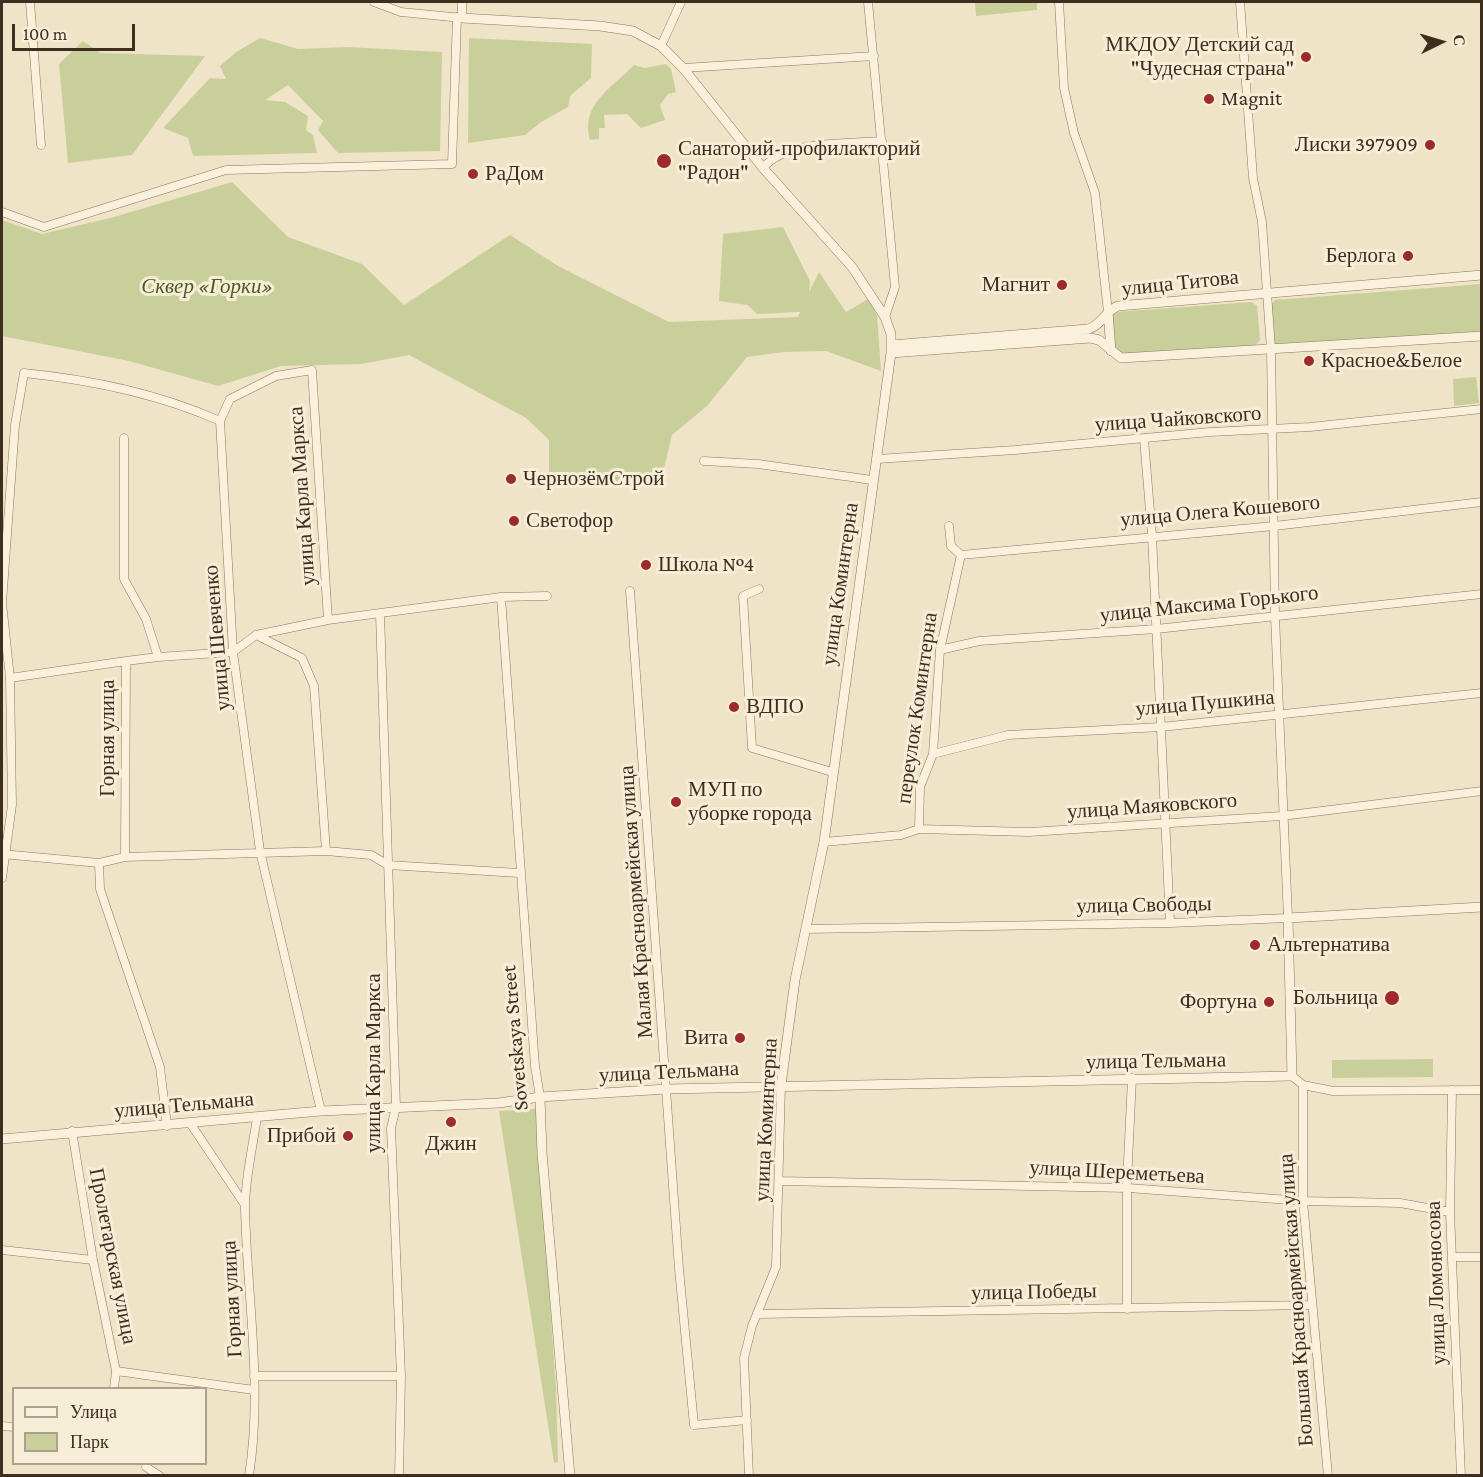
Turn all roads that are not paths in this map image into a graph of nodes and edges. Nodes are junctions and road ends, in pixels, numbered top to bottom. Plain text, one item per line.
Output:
1 (30, 2) edge
2 (374, 2) edge
3 (462, 2) edge
4 (681, 2) edge
5 (868, 2) edge
6 (1059, 2) edge
7 (1240, 2) edge
8 (459, 18) junction
9 (661, 46) junction
10 (874, 56) junction
11 (683, 68) junction
12 (882, 141) junction
13 (41, 145) dead end
14 (763, 168) junction
15 (2, 212) edge
16 (1482, 275) edge
17 (1268, 292) junction
18 (1107, 296) junction
19 (1118, 306) junction
20 (1108, 312) junction
21 (885, 316) junction
22 (1482, 336) edge
23 (891, 349) junction
24 (1271, 349) junction
25 (1111, 351) junction
26 (1482, 409) edge
27 (220, 421) junction
28 (1270, 430) junction
29 (124, 438) dead end
30 (1144, 439) junction
31 (877, 459) junction
32 (704, 461) dead end
33 (872, 480) junction
34 (1482, 502) edge
35 (949, 526) dead end
36 (1274, 526) junction
37 (1152, 535) junction
38 (961, 555) junction
39 (759, 589) dead end
40 (630, 591) dead end
41 (1482, 594) edge
42 (548, 596) dead end
43 (501, 597) junction
44 (381, 614) junction
45 (1275, 616) junction
46 (327, 620) junction
47 (1156, 629) junction
48 (256, 635) junction
49 (940, 650) junction
50 (233, 652) junction
51 (158, 657) junction
52 (126, 662) junction
53 (10, 678) junction
54 (1482, 693) edge
55 (1280, 716) junction
56 (1161, 727) junction
57 (933, 753) junction
58 (832, 772) junction
59 (1482, 791) edge
60 (1282, 816) junction
61 (1166, 824) junction
62 (919, 829) junction
63 (825, 842) junction
64 (261, 851) junction
65 (326, 851) junction
66 (4, 854) edge
67 (125, 857) junction
68 (99, 864) junction
69 (388, 865) junction
70 (519, 873) junction
71 (2, 878) edge
72 (1482, 907) edge
73 (1288, 918) junction
74 (1170, 923) junction
75 (806, 929) junction
76 (1292, 1076) junction
77 (1132, 1078) junction
78 (781, 1085) junction
79 (1303, 1085) junction
80 (667, 1089) junction
81 (1452, 1090) junction
82 (1482, 1090) edge
83 (540, 1097) junction
84 (396, 1107) junction
85 (321, 1111) junction
86 (257, 1117) junction
87 (190, 1123) junction
88 (167, 1126) junction
89 (72, 1131) junction
90 (2, 1139) edge
91 (780, 1181) junction
92 (1128, 1188) junction
93 (1303, 1201) junction
94 (245, 1205) junction
95 (1450, 1212) junction
96 (2, 1250) edge
97 (1452, 1257) junction
98 (1482, 1257) edge
99 (93, 1260) junction
100 (1312, 1305) junction
101 (1127, 1309) junction
102 (758, 1314) junction
103 (116, 1371) junction
104 (254, 1376) junction
105 (401, 1376) junction
106 (114, 1387) edge
107 (254, 1390) junction
108 (747, 1420) junction
109 (145, 1469) edge
110 (160, 1476) edge
111 (249, 1476) edge
112 (399, 1476) edge
113 (570, 1476) edge
114 (749, 1476) edge
115 (1328, 1476) edge
116 (1461, 1476) edge

1 - 13 street
2 - 8 street
3 - 8 street
4 - 9 street
5 - 10 street
6 - 18 street
7 - 17 street
8 - 9 street, улица Коминтерна
8 - 15 street
9 - 11 street, улица Коминтерна
10 - 11 street
10 - 12 street
11 - 14 street, улица Коминтерна
12 - 14 street
12 - 21 street
14 - 21 street, улица Коминтерна
16 - 17 street, улица Титова
17 - 19 street, улица Титова
17 - 24 street
18 - 19 street
18 - 20 street
19 - 20 street, улица Титова
20 - 23 street, улица Титова
20 - 25 street
21 - 23 street, улица Коминтерна
22 - 24 street
23 - 25 street
23 - 31 street, улица Коминтерна
24 - 25 street
24 - 28 street
26 - 28 street, улица Чайковского
27 - 46 street, улица Карла Маркса
27 - 50 street, улица Шевченко
27 - 53 street
28 - 30 street, улица Чайковского
28 - 36 street
29 - 51 street
30 - 31 street, улица Чайковского
30 - 37 street
31 - 33 street, улица Коминтерна
32 - 33 street
33 - 58 street, улица Коминтерна
34 - 36 street, улица Олега Кошевого
35 - 38 street
36 - 37 street, улица Олега Кошевого
36 - 45 street
37 - 38 street, улица Олега Кошевого
37 - 47 street
38 - 49 street, переулок Коминтерна
39 - 58 street
40 - 80 street, Малая Красноармейская улица
41 - 45 street, улица Максима Горького
42 - 43 street
43 - 44 street
43 - 70 street, Sovetskaya Street
44 - 46 street
44 - 69 street, улица Карла Маркса
45 - 47 street, улица Максима Горького
45 - 55 street
46 - 48 street
47 - 49 street, улица Максима Горького
47 - 56 street
48 - 50 street
48 - 65 street
49 - 57 street, переулок Коминтерна
50 - 51 street, Горная улица
50 - 64 street, улица Шевченко
51 - 52 street, Горная улица
52 - 53 street
52 - 67 street, Горная улица
53 - 66 street
54 - 55 street, улица Пушкина
55 - 56 street, улица Пушкина
55 - 60 street
56 - 57 street, улица Пушкина
56 - 61 street
57 - 62 street, переулок Коминтерна
58 - 63 street, улица Коминтерна
59 - 60 street, улица Маяковского
60 - 61 street, улица Маяковского
60 - 73 street
61 - 62 street, улица Маяковского
61 - 74 street
62 - 63 street, улица Маяковского
63 - 75 street, улица Коминтерна
64 - 65 street
64 - 67 street
64 - 85 street, улица Шевченко
65 - 69 street
66 - 68 street
66 - 71 street
67 - 68 street
68 - 88 street
69 - 70 street
69 - 84 street, улица Карла Маркса
70 - 83 street, Sovetskaya Street
72 - 73 street, улица Свободы
73 - 74 street, улица Свободы
73 - 76 street
74 - 75 street, улица Свободы
75 - 78 street, улица Коминтерна
76 - 77 street, улица Тельмана
76 - 79 street
77 - 78 street, улица Тельмана
77 - 92 street
78 - 80 street, улица Тельмана
78 - 91 street, улица Коминтерна
79 - 81 street
79 - 93 street, Большая Красноармейская улица
80 - 83 street, улица Тельмана
80 - 108 street, Малая Красноармейская улица
81 - 82 street
81 - 95 street, улица Ломоносова
83 - 84 street, улица Тельмана
83 - 113 street, Sovetskaya Street
84 - 85 street, улица Тельмана
84 - 105 street, улица Карла Маркса
85 - 86 street, улица Тельмана
86 - 87 street, улица Тельмана
86 - 94 street, Горная улица
87 - 88 street, улица Тельмана
87 - 94 street
88 - 89 street, улица Тельмана
89 - 90 street, улица Тельмана
89 - 99 street, Пролетарская улица
91 - 92 street, улица Шереметьева
91 - 102 street, улица Коминтерна
92 - 93 street, улица Шереметьева
92 - 101 street
93 - 95 street, улица Шереметьева
93 - 100 street, Большая Красноармейская улица
94 - 104 street, Горная улица
95 - 97 street, улица Ломоносова
96 - 99 street
97 - 98 street
97 - 116 street, улица Ломоносова
99 - 103 street, Пролетарская улица
100 - 101 street, улица Победы
100 - 115 street, Большая Красноармейская улица
101 - 102 street, улица Победы
102 - 108 street, улица Коминтерна
103 - 106 street, Пролетарская улица
103 - 107 street, Горная улица
104 - 105 street
104 - 107 street, Горная улица
105 - 112 street, улица Карла Маркса
107 - 111 street, Горная улица
108 - 114 street
109 - 110 street

